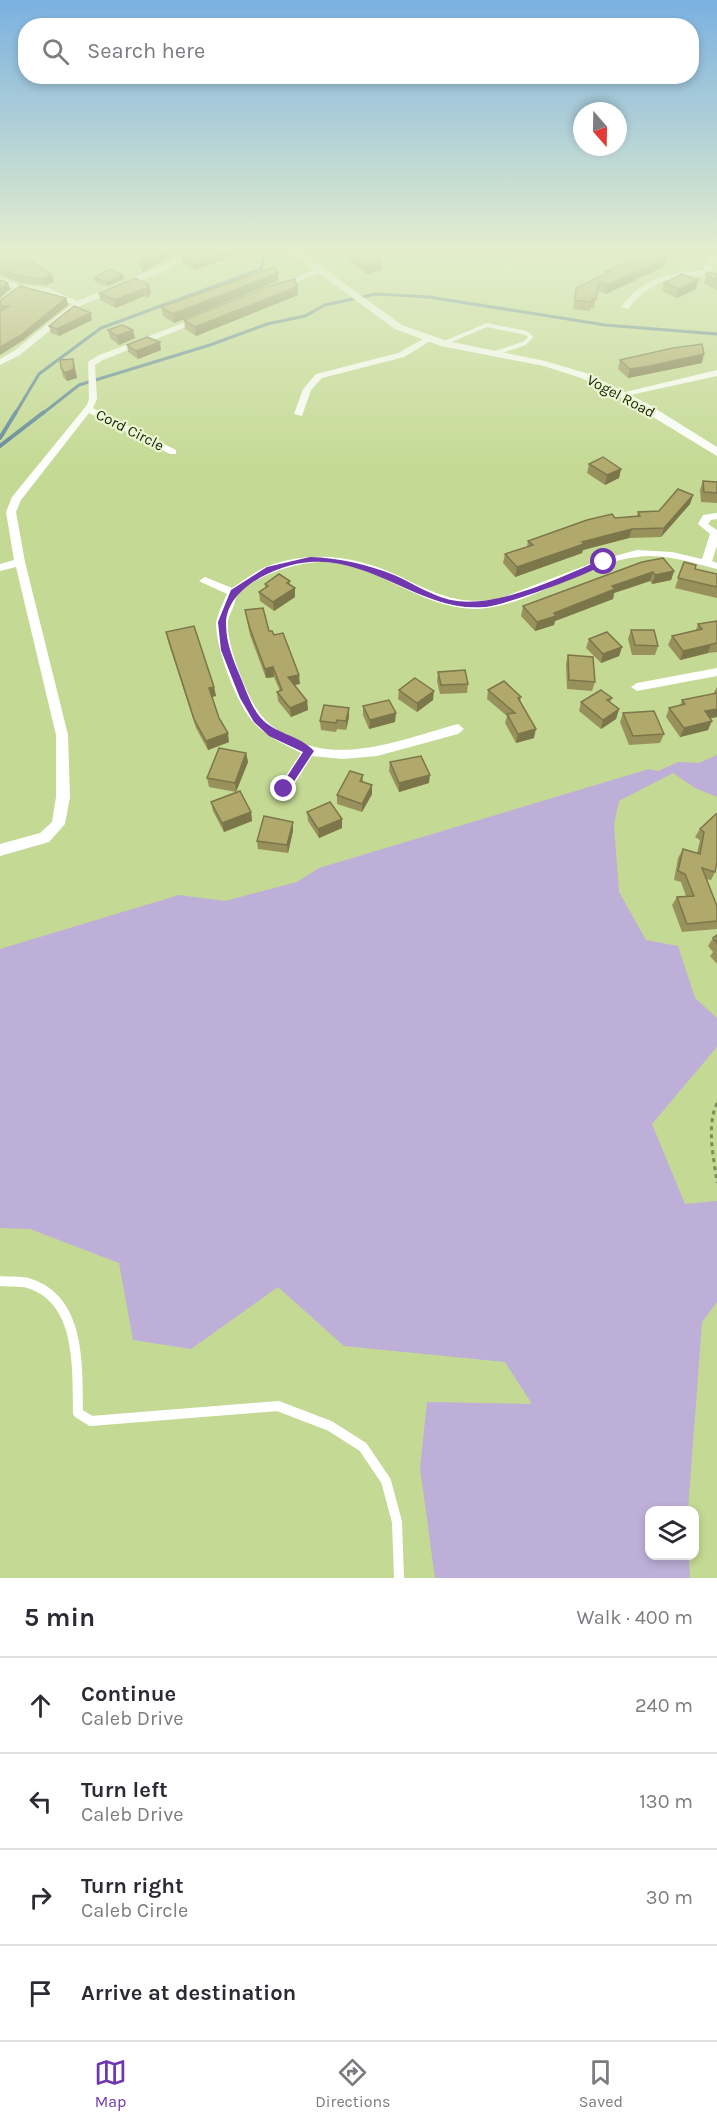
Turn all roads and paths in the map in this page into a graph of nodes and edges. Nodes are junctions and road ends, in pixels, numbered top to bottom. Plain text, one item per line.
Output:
1 (49, 326) edge
2 (181, 326) edge
3 (395, 326) edge
4 (485, 326) edge
5 (490, 326) edge
6 (428, 340) junction
7 (442, 344) junction
8 (493, 354) junction
9 (0, 362) edge
10 (717, 373) edge
11 (621, 394) junction
12 (88, 409) junction
13 (299, 414) dead end
14 (173, 452) dead end
15 (717, 452) edge
16 (717, 516) edge
17 (716, 533) edge
18 (20, 562) junction
19 (711, 564) edge
20 (0, 568) edge
21 (205, 580) dead end
22 (233, 592) junction
23 (717, 672) edge
24 (637, 687) dead end
25 (458, 729) dead end
26 (309, 751) junction
27 (284, 789) dead end
28 (0, 850) edge
29 (717, 1103) edge
30 (717, 1183) edge
31 (0, 1281) edge
32 (399, 1578) edge

1 - 9 street
2 - 12 street
3 - 6 street, Vogel Road
4 - 7 lane
5 - 8 lane
6 - 7 street, Vogel Road
6 - 13 street
7 - 8 street, Vogel Road
8 - 11 street, Vogel Road
10 - 11 street
11 - 15 street, Vogel Road
12 - 14 street, Cord Circle
12 - 18 street
16 - 17 street
17 - 19 street
18 - 20 street
18 - 28 street
19 - 22 street
21 - 22 street
22 - 26 street
23 - 24 street
25 - 26 street
26 - 27 street
29 - 30 path
31 - 32 lane

